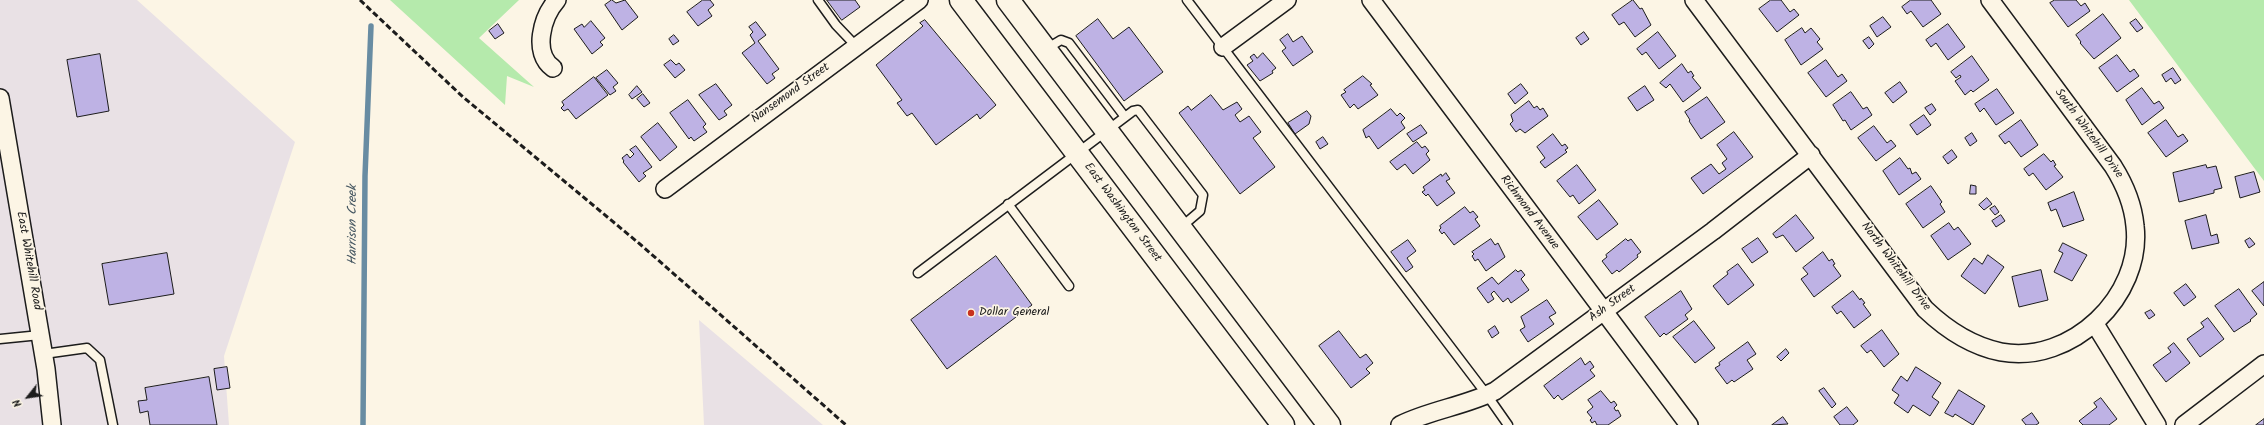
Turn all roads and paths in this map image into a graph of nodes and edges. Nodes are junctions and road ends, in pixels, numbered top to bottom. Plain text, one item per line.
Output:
1 (557, 0) edge
2 (818, 0) edge
3 (919, 0) edge
4 (961, 0) edge
5 (1008, 0) edge
6 (1187, 0) edge
7 (1287, 0) edge
8 (1371, 0) edge
9 (1694, 0) edge
10 (1990, 0) edge
11 (856, 46) junction
12 (1223, 47) junction
13 (1045, 49) junction
14 (553, 68) dead end
15 (0, 98) edge
16 (1125, 117) junction
17 (1107, 132) junction
18 (1077, 154) junction
19 (1811, 155) junction
20 (5, 160) edge
21 (665, 188) dead end
22 (1008, 204) junction
23 (1180, 228) junction
24 (918, 273) dead end
25 (1069, 286) dead end
26 (1604, 311) junction
27 (2095, 324) junction
28 (40, 335) junction
29 (0, 339) edge
30 (44, 354) junction
31 (2264, 364) edge
32 (1487, 395) junction
33 (52, 425) edge
34 (113, 425) edge
35 (1283, 425) edge
36 (1329, 425) edge
37 (1400, 425) edge
38 (1508, 425) edge
39 (1689, 425) edge
40 (2157, 425) edge
41 (2184, 425) edge

1 - 14 street
2 - 11 lane
3 - 11 street, Nansemond Street
4 - 18 highway, East Washington Street
5 - 13 highway
6 - 12 lane
7 - 12 street
8 - 26 street, Richmond Avenue
9 - 19 street, North Whitehill Drive
10 - 27 street, South Whitehill Drive
11 - 21 street, Nansemond Street
12 - 32 lane
13 - 16 lane
13 - 17 highway
15 - 20 street, East Whitehill Road
16 - 17 lane
16 - 23 lane
17 - 18 lane
17 - 23 highway
18 - 22 lane
18 - 35 highway, East Washington Street
19 - 26 street, Ash Street
19 - 27 street, North Whitehill Drive
20 - 28 street, East Whitehill Road
22 - 24 lane
22 - 25 lane
23 - 36 highway
26 - 32 street, Ash Street
26 - 39 street, Richmond Avenue
27 - 40 street
28 - 29 lane
28 - 30 street, East Whitehill Road
30 - 33 street, East Whitehill Road
30 - 34 lane
31 - 41 street
32 - 37 street, Ash Street
32 - 38 lane

